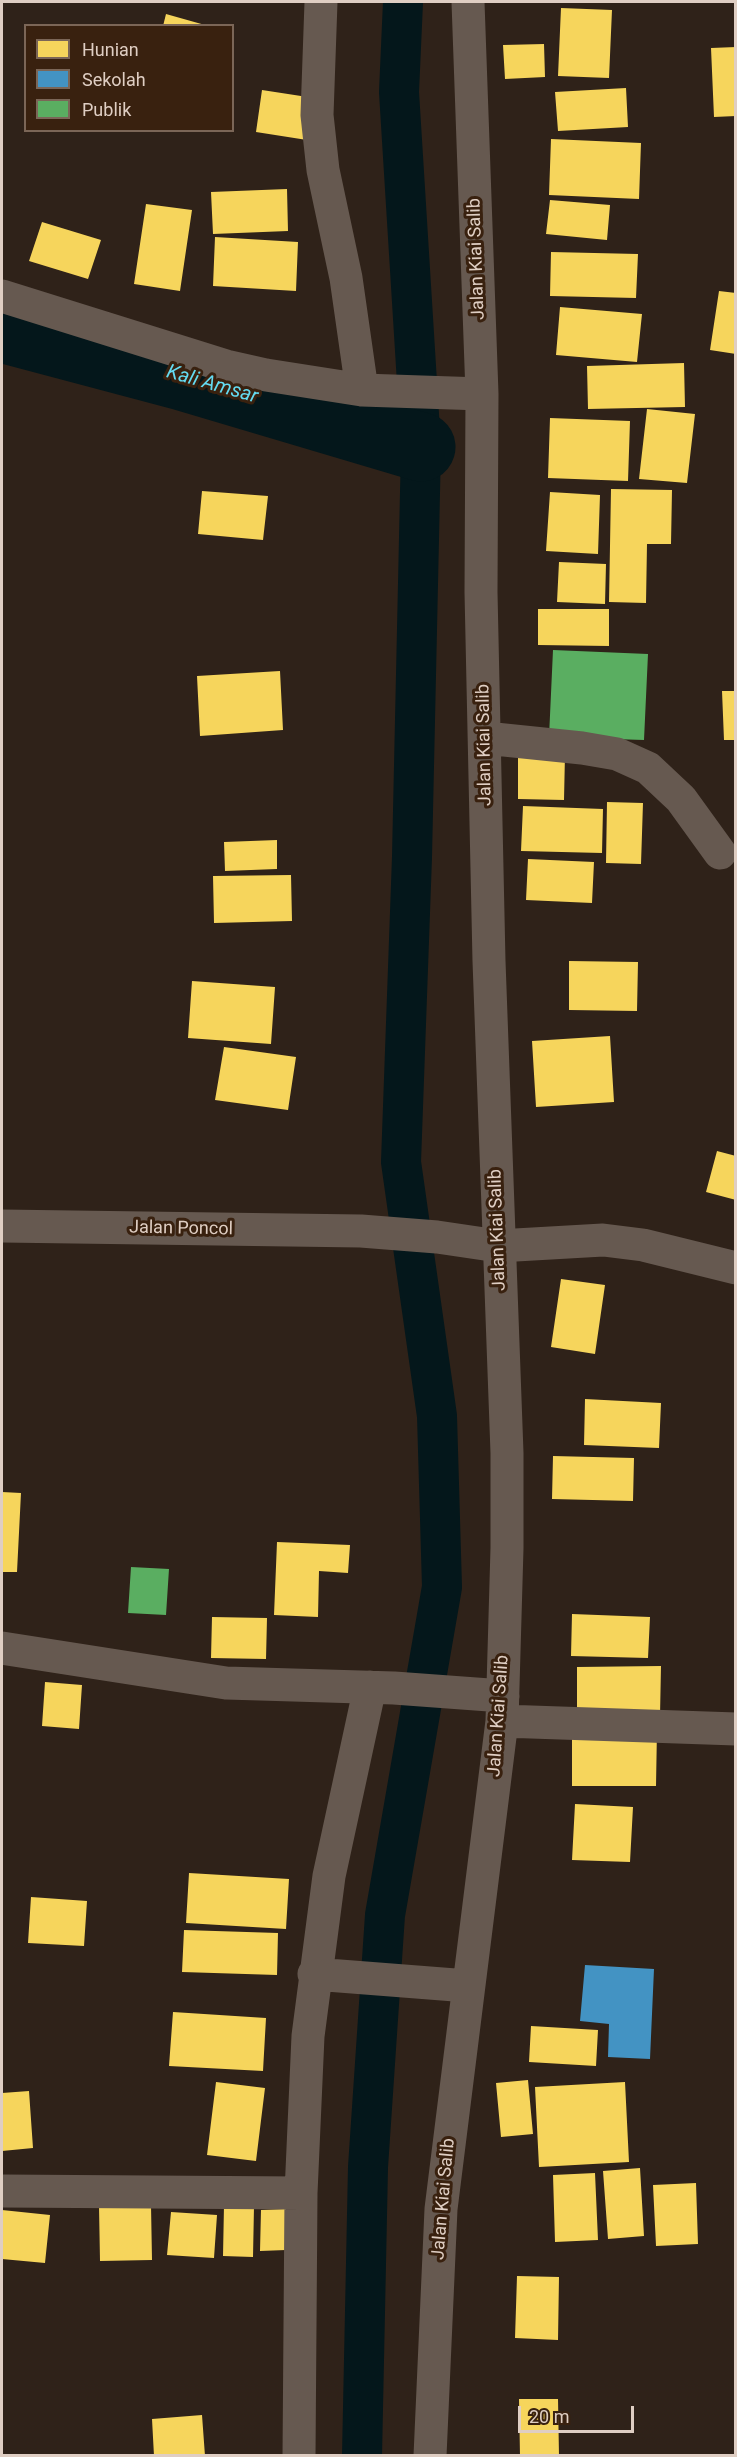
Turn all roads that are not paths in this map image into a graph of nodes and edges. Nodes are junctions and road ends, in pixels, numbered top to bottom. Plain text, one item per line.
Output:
1 (321, 2) edge
2 (468, 2) edge
3 (2, 296) edge
4 (368, 390) junction
5 (482, 394) junction
6 (485, 738) junction
7 (720, 853) dead end
8 (2, 1226) edge
9 (498, 1246) junction
10 (735, 1268) edge
11 (2, 1648) edge
12 (382, 1687) junction
13 (503, 1709) junction
14 (735, 1729) edge
15 (314, 1974) junction
16 (454, 1984) junction
17 (2, 2191) edge
18 (301, 2193) junction
19 (435, 2453) edge
20 (299, 2456) edge

1 - 4 street
2 - 5 street, Jalan Kiai Salib
3 - 4 street
4 - 5 street
5 - 6 street, Jalan Kiai Salib
6 - 7 street
6 - 9 street, Jalan Kiai Salib
8 - 9 street, Jalan Poncol
9 - 10 street
9 - 13 street, Jalan Kiai Salib
11 - 12 street
12 - 13 street
12 - 15 street
13 - 14 street
13 - 16 street, Jalan Kiai Salib
15 - 16 street
15 - 18 street
16 - 19 street, Jalan Kiai Salib
17 - 18 street
18 - 20 street

